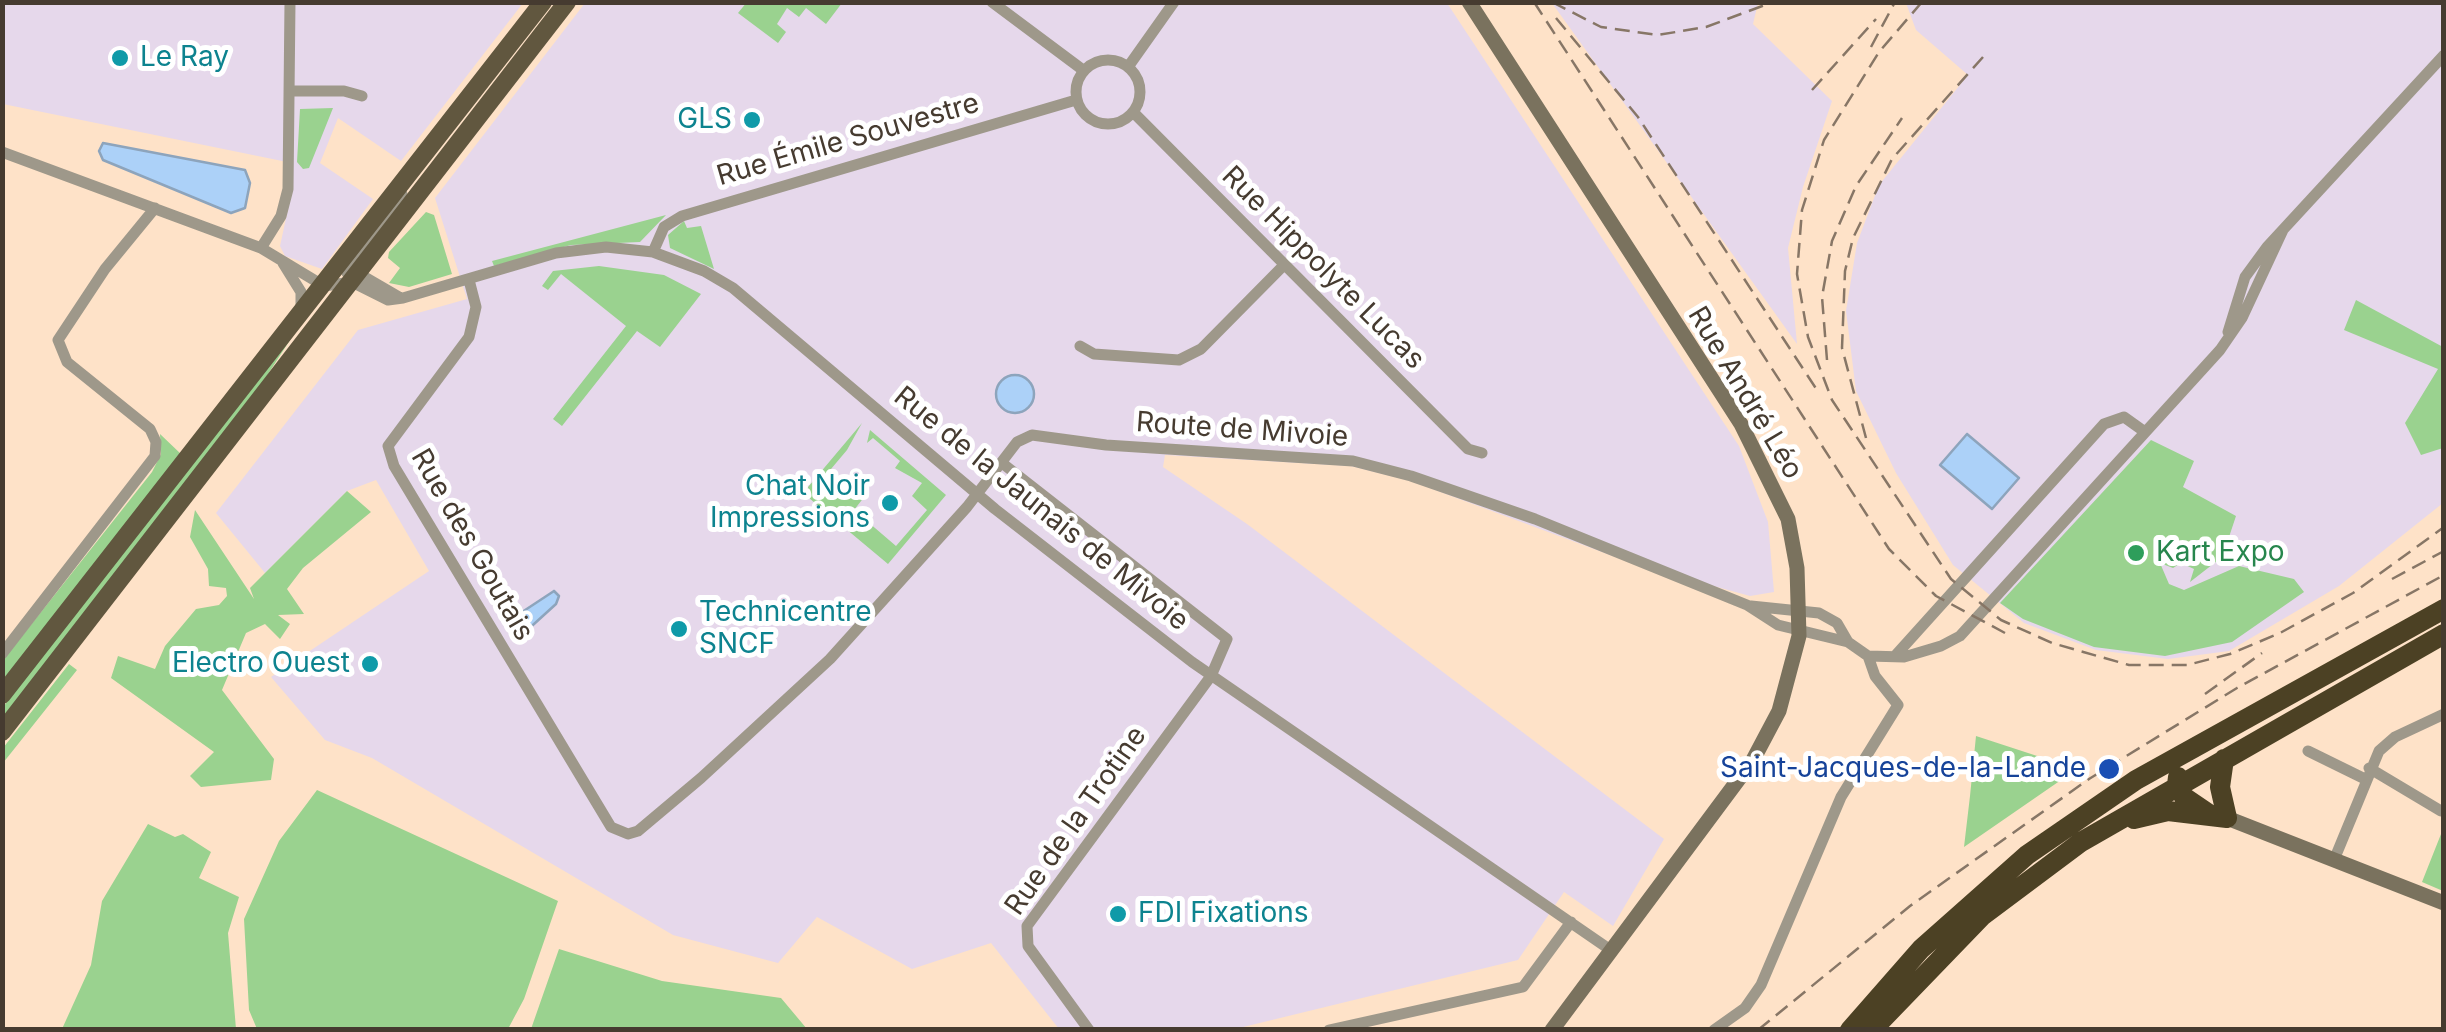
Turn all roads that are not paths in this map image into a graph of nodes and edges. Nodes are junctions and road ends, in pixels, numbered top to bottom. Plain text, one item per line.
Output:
1 (290, 2) edge
2 (544, 2) edge
3 (568, 2) edge
4 (992, 2) edge
5 (1174, 2) edge
6 (1469, 2) edge
7 (2444, 56) edge
8 (1128, 67) junction
9 (1083, 70) junction
10 (289, 91) junction
11 (362, 96) dead end
12 (1076, 100) junction
13 (1133, 112) junction
14 (2, 152) edge
15 (155, 208) junction
16 (261, 248) junction
17 (653, 252) junction
18 (280, 260) junction
19 (1284, 264) junction
20 (343, 277) junction
21 (468, 280) junction
22 (297, 321) junction
23 (1080, 346) dead end
24 (242, 424) junction
25 (2145, 432) junction
26 (1482, 454) dead end
27 (1002, 463) junction
28 (977, 494) junction
29 (1747, 605) junction
30 (1799, 608) junction
31 (2444, 609) edge
32 (2412, 626) junction
33 (1800, 630) junction
34 (2444, 634) edge
35 (1848, 642) junction
36 (2, 654) edge
37 (1868, 656) junction
38 (1895, 656) junction
39 (1211, 676) junction
40 (2, 695) edge
41 (2444, 714) edge
42 (2, 732) edge
43 (2308, 751) dead end
44 (2224, 759) junction
45 (2367, 774) junction
46 (2136, 780) junction
47 (2181, 780) junction
48 (2442, 811) edge
49 (2218, 816) junction
50 (619, 834) joint
51 (2334, 860) junction
52 (2444, 902) edge
53 (1571, 922) junction
54 (1955, 941) junction
55 (1612, 951) junction
56 (1089, 1030) edge
57 (1329, 1030) edge
58 (1552, 1030) edge
59 (1714, 1030) edge
60 (1850, 1030) edge
61 (1872, 1030) edge

1 - 10 street
2 - 20 main road
3 - 20 main road
4 - 9 street
5 - 8 street
6 - 30 street, Rue André Léo
7 - 25 street
8 - 9 street
8 - 13 street
9 - 12 street
10 - 11 street
10 - 16 street
12 - 13 street
12 - 17 street, Rue Émile Souvestre
13 - 19 street, Rue Hippolyte Lucas
14 - 15 street, Rue de la Jaunais de Mivoie
15 - 16 street, Rue de la Jaunais de Mivoie
15 - 36 street
16 - 18 street, Rue de la Jaunais de Mivoie
17 - 21 street, Rue de la Jaunais de Mivoie
17 - 28 street, Rue de la Jaunais de Mivoie
18 - 20 street, Rue de la Jaunais de Mivoie
18 - 22 street
19 - 23 street
19 - 26 street, Rue Hippolyte Lucas
20 - 21 street, Rue de la Jaunais de Mivoie
20 - 22 main road
20 - 24 main road
20 - 24 street
21 - 50 street, Rue des Goutais
22 - 40 main road
24 - 42 main road
25 - 38 street
25 - 38 street
27 - 28 street, Route de Mivoie
27 - 29 street, Route de Mivoie
27 - 39 street, Rue de la Trotine
28 - 39 street, Rue de la Jaunais de Mivoie
28 - 50 street, Route de Mivoie
29 - 30 street, Route de Mivoie
29 - 33 street, Route de Mivoie
30 - 33 street, Rue André Léo
30 - 35 street
31 - 32 highway
32 - 46 highway
32 - 47 highway
33 - 35 street, Route de Mivoie
33 - 55 street, Rue André Léo
34 - 44 highway
35 - 37 street
37 - 38 street
37 - 59 street
39 - 53 street, Rue de la Jaunais de Mivoie
39 - 56 street, Rue de la Trotine
41 - 45 street
43 - 45 street
44 - 47 highway
44 - 49 highway
45 - 48 street
45 - 51 street
46 - 47 highway
46 - 60 highway
47 - 49 highway
47 - 54 highway
49 - 51 street
49 - 54 highway
51 - 52 street
53 - 55 street, Rue de la Jaunais de Mivoie
53 - 57 street
54 - 61 highway
55 - 58 street, Rue André Léo

